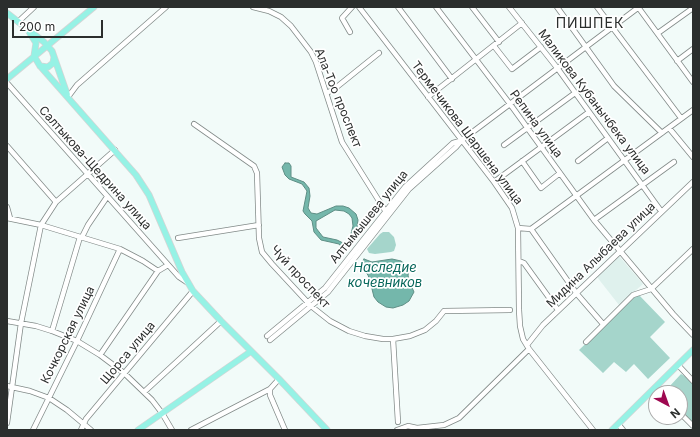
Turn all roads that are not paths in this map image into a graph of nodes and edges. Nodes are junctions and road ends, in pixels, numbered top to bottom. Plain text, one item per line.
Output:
1 (34, 7) edge
2 (94, 7) edge
3 (166, 7) edge
4 (253, 7) edge
5 (352, 7) edge
6 (359, 7) edge
7 (398, 7) edge
8 (436, 7) edge
9 (472, 7) edge
10 (509, 7) edge
11 (557, 7) edge
12 (597, 7) edge
13 (638, 7) edge
14 (693, 8) edge
15 (7, 13) edge
16 (18, 22) junction
17 (522, 23) junction
18 (613, 28) junction
19 (28, 30) junction
20 (350, 32) dead end
21 (658, 34) junction
22 (499, 42) junction
23 (46, 46) junction
24 (494, 46) junction
25 (541, 47) junction
26 (586, 47) junction
27 (693, 49) edge
28 (379, 53) dead end
29 (54, 55) junction
30 (34, 56) junction
31 (476, 60) junction
32 (677, 61) junction
33 (40, 66) junction
34 (558, 69) junction
35 (7, 79) edge
36 (452, 79) junction
37 (693, 82) edge
38 (7, 83) edge
39 (326, 93) junction
40 (575, 93) junction
41 (68, 97) junction
42 (428, 97) junction
43 (510, 104) junction
44 (693, 110) edge
45 (589, 112) junction
46 (681, 118) junction
47 (194, 124) dead end
48 (527, 128) junction
49 (669, 128) junction
50 (662, 133) junction
51 (608, 138) junction
52 (462, 140) junction
53 (504, 145) dead end
54 (7, 146) edge
55 (541, 147) junction
56 (115, 150) junction
57 (693, 157) edge
58 (578, 160) dead end
59 (522, 161) junction
60 (625, 161) junction
61 (674, 162) dead end
62 (560, 173) junction
63 (87, 174) junction
64 (494, 182) junction
65 (693, 182) edge
66 (642, 184) junction
67 (576, 196) junction
68 (107, 197) junction
69 (56, 202) junction
70 (7, 207) edge
71 (661, 211) junction
72 (387, 213) junction
73 (8, 218) edge
74 (594, 220) junction
75 (41, 225) junction
76 (259, 225) junction
77 (518, 228) junction
78 (531, 229) junction
79 (81, 237) junction
80 (178, 238) dead end
81 (120, 249) junction
82 (693, 249) edge
83 (620, 252) junction
84 (519, 261) junction
85 (168, 265) junction
86 (158, 271) junction
87 (188, 283) junction
88 (651, 288) junction
89 (193, 291) junction
90 (577, 294) junction
91 (310, 304) junction
92 (510, 310) dead end
93 (558, 310) junction
94 (7, 321) edge
95 (221, 321) junction
96 (21, 323) junction
97 (604, 324) junction
98 (52, 331) junction
99 (693, 335) edge
100 (269, 338) dead end
101 (393, 339) junction
102 (77, 341) junction
103 (586, 342) dead end
104 (528, 347) junction
105 (693, 350) edge
106 (250, 352) junction
107 (100, 355) junction
108 (678, 365) junction
109 (124, 373) junction
110 (279, 379) junction
111 (693, 381) edge
112 (658, 385) edge
113 (10, 387) edge
114 (270, 389) junction
115 (144, 392) junction
116 (648, 395) edge
117 (49, 398) junction
118 (162, 413) junction
119 (398, 422) dead end
120 (7, 423) edge
121 (84, 424) junction
122 (618, 424) junction
123 (33, 430) edge
124 (81, 430) edge
125 (91, 430) edge
126 (138, 430) edge
127 (172, 430) edge
128 (191, 430) edge
129 (285, 430) edge
130 (326, 430) edge
131 (397, 430) edge
132 (593, 430) edge
133 (612, 430) edge
134 (623, 430) edge

1 - 16 street
2 - 23 main road
3 - 41 street
4 - 39 street, Ала-Тоо проспект
5 - 20 street
6 - 42 street, Термечикова Шаршена улица
7 - 36 street
8 - 31 street, Репина улица
9 - 22 street
10 - 17 street, Маликова Кубанычбека улица
11 - 26 street
12 - 18 street
13 - 18 street, Алтымышева улица
13 - 21 street
14 - 21 street
15 - 16 main road
16 - 19 main road
17 - 22 street
17 - 25 street, Маликова Кубанычбека улица
18 - 26 street, Алтымышева улица
18 - 46 street
19 - 23 main road
19 - 30 main road
21 - 32 street
22 - 24 street
23 - 29 main road
23 - 30 main road
24 - 25 street
24 - 31 street
25 - 34 street, Маликова Кубанычбека улица
26 - 34 street, Алтымышева улица
26 - 50 street
27 - 32 street
28 - 39 street
29 - 33 main road
29 - 41 main road
30 - 33 main road
30 - 35 main road
31 - 36 street
31 - 43 street, Репина улица
32 - 37 street
33 - 41 main road
34 - 40 street, Маликова Кубанычбека улица
34 - 43 street, Алтымышева улица
36 - 42 street
38 - 63 street, Салтыкова-Щедрина улица
39 - 72 street, Ала-Тоо проспект
40 - 45 street, Маликова Кубанычбека улица
40 - 48 street
41 - 56 main road
42 - 52 street, Термечикова Шаршена улица
43 - 48 street, Репина улица
43 - 52 street, Алтымышева улица
44 - 46 street
45 - 51 street, Маликова Кубанычбека улица
45 - 55 street
46 - 49 street
47 - 76 street, Чүй проспект
48 - 53 street
48 - 55 street, Репина улица
49 - 50 street
49 - 57 street
50 - 60 street
51 - 58 street
51 - 60 street, Маликова Кубанычбека улица
52 - 64 street, Термечикова Шаршена улица
52 - 72 street, Алтымышева улица
54 - 69 street
55 - 59 street
55 - 62 street, Репина улица
56 - 63 street
56 - 87 main road
59 - 62 street
59 - 64 street
60 - 66 street, Маликова Кубанычбека улица
60 - 67 street
61 - 66 street
62 - 67 street, Репина улица
63 - 68 street, Салтыкова-Щедрина улица
63 - 69 street
64 - 77 street, Термечикова Шаршена улица
65 - 71 street, Мидина Алыбаева улица
66 - 71 street, Маликова Кубанычбека улица
66 - 74 street
67 - 74 street, Репина улица
67 - 78 street
68 - 79 street
68 - 85 street, Салтыкова-Щедрина улица
69 - 75 street
70 - 73 street
71 - 83 street, Мидина Алыбаева улица
72 - 91 street, Алтымышева улица
73 - 75 street
74 - 83 street, Репина улица
75 - 79 street
75 - 96 street
76 - 80 street
76 - 91 street, Чүй проспект
77 - 78 street
77 - 84 street, Термечикова Шаршена улица
78 - 90 street
79 - 81 street
79 - 98 street
81 - 86 street
81 - 102 street, Кочкорская улица
82 - 88 street
83 - 88 street, Репина улица
83 - 90 street, Мидина Алыбаева улица
84 - 93 street
84 - 104 street, Термечикова Шаршена улица
85 - 86 street
85 - 87 street, Салтыкова-Щедрина улица
86 - 107 street
87 - 89 main road
88 - 97 street
88 - 99 street, Репина улица
89 - 95 main road
89 - 109 street, Щорса улица
90 - 93 street, Мидина Алыбаева улица
90 - 97 street
91 - 100 street, Алтымышева улица
91 - 101 street, Чүй проспект
92 - 101 street, Чүй проспект
93 - 104 street, Мидина Алыбаева улица
94 - 96 street
95 - 106 main road
95 - 115 street
96 - 98 street
96 - 113 street
97 - 103 street
98 - 102 street
101 - 119 street
102 - 107 street
102 - 117 street, Кочкорская улица
104 - 131 street, Мидина Алыбаева улица
104 - 132 street, Термечикова Шаршена улица
105 - 108 main road
106 - 110 main road
106 - 118 main road
107 - 109 street
108 - 111 street
108 - 112 main road
109 - 115 street
109 - 121 street, Щорса улица
110 - 114 street
110 - 130 main road
113 - 117 street
113 - 120 street
114 - 128 street
114 - 129 street
115 - 118 street
116 - 122 main road
117 - 121 street
117 - 123 street, Кочкорская улица
118 - 126 main road
118 - 127 street
121 - 124 street, Щорса улица
121 - 125 street
122 - 133 main road
122 - 134 street

